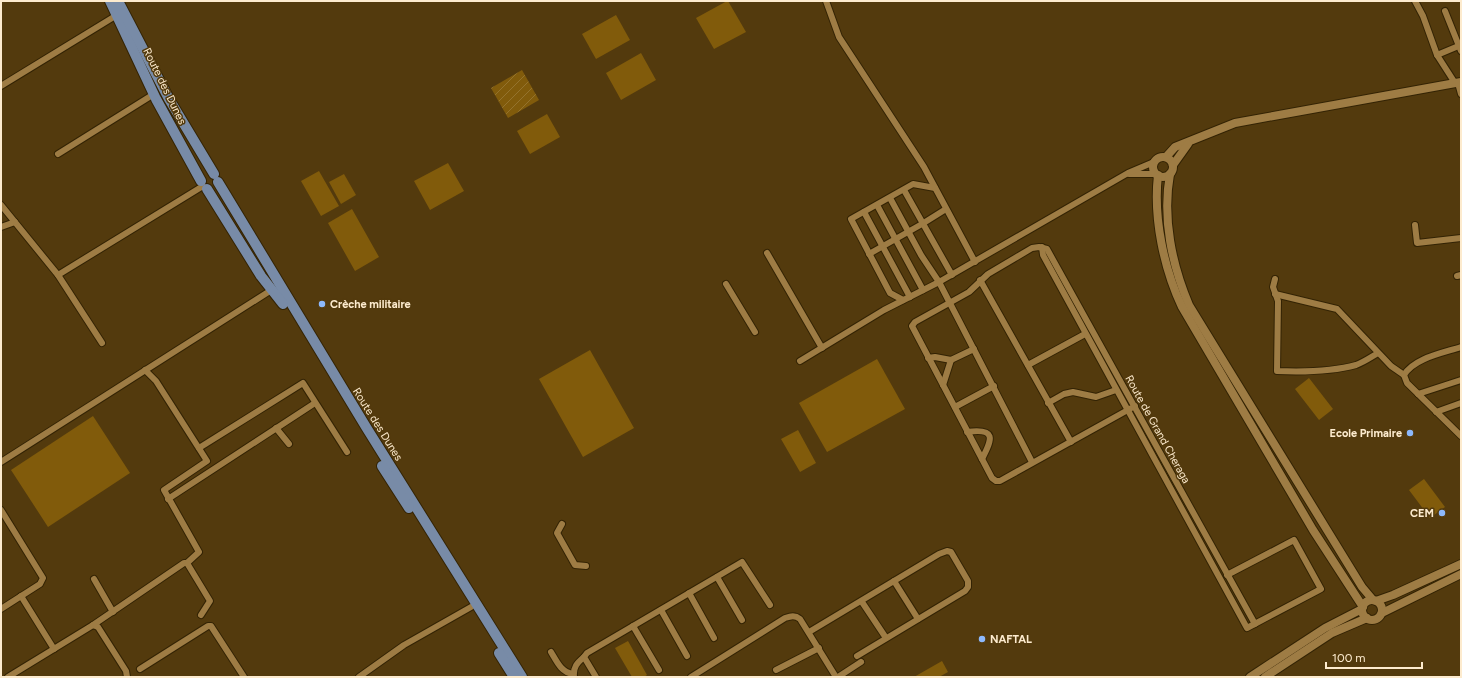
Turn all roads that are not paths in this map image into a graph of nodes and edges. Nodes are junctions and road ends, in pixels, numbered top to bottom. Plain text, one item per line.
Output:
1 (110, 1) edge
2 (118, 1) edge
3 (826, 1) edge
4 (1415, 1) edge
5 (1446, 11) dead end
6 (117, 15) junction
7 (1460, 47) edge
8 (1437, 54) junction
9 (1458, 82) edge
10 (1, 86) edge
11 (154, 94) junction
12 (1461, 94) edge
13 (1190, 142) junction
14 (58, 154) dead end
15 (1166, 157) junction
16 (1154, 162) junction
17 (1173, 165) junction
18 (1128, 173) junction
19 (1170, 174) junction
20 (1157, 175) junction
21 (216, 178) junction
22 (204, 185) junction
23 (935, 188) junction
24 (904, 190) junction
25 (890, 198) junction
26 (1, 205) edge
27 (877, 205) junction
28 (946, 209) junction
29 (864, 212) junction
30 (15, 222) junction
31 (922, 224) junction
32 (1415, 224) dead end
33 (1, 227) edge
34 (909, 232) junction
35 (1461, 238) edge
36 (895, 239) junction
37 (883, 246) junction
38 (1042, 247) junction
39 (767, 253) dead end
40 (869, 254) junction
41 (975, 262) junction
42 (58, 275) junction
43 (952, 275) junction
44 (1275, 279) dead end
45 (980, 280) junction
46 (939, 282) junction
47 (726, 284) dead end
48 (276, 287) junction
49 (923, 290) junction
50 (1275, 294) junction
51 (910, 296) junction
52 (903, 300) junction
53 (949, 303) junction
54 (755, 332) dead end
55 (1085, 334) junction
56 (102, 343) dead end
57 (1461, 347) edge
58 (822, 348) junction
59 (974, 349) junction
60 (1378, 353) junction
61 (928, 358) junction
62 (951, 360) junction
63 (800, 361) dead end
64 (1028, 365) junction
65 (145, 370) junction
66 (1404, 375) junction
67 (1461, 380) edge
68 (943, 385) junction
69 (994, 386) junction
70 (1116, 390) junction
71 (1418, 394) junction
72 (315, 403) junction
73 (1048, 403) junction
74 (1461, 403) edge
75 (1134, 406) junction
76 (954, 407) junction
77 (1127, 410) junction
78 (1436, 412) junction
79 (276, 428) junction
80 (966, 432) junction
81 (1461, 435) edge
82 (1071, 442) junction
83 (289, 444) dead end
84 (199, 448) junction
85 (347, 452) dead end
86 (982, 459) junction
87 (1, 462) edge
88 (1032, 462) junction
89 (168, 499) junction
90 (1, 510) edge
91 (562, 524) dead end
92 (187, 563) junction
93 (1461, 564) edge
94 (586, 566) dead end
95 (1461, 574) edge
96 (1227, 575) junction
97 (717, 577) junction
98 (94, 579) dead end
99 (894, 581) junction
100 (689, 593) junction
101 (21, 596) junction
102 (1374, 601) junction
103 (862, 602) junction
104 (770, 605) dead end
105 (471, 606) junction
106 (1363, 608) junction
107 (1, 609) edge
108 (661, 610) junction
109 (113, 612) junction
110 (1382, 613) junction
111 (201, 615) dead end
112 (1367, 618) junction
113 (918, 619) junction
114 (742, 620) dead end
115 (1255, 624) junction
116 (93, 625) junction
117 (633, 626) junction
118 (809, 632) junction
119 (714, 638) dead end
120 (886, 638) junction
121 (819, 648) junction
122 (54, 649) junction
123 (551, 652) dead end
124 (687, 656) dead end
125 (857, 656) dead end
126 (584, 657) junction
127 (861, 662) dead end
128 (140, 669) dead end
129 (659, 670) dead end
130 (776, 670) dead end
131 (573, 675) edge
132 (8, 677) edge
133 (127, 677) edge
134 (244, 677) edge
135 (359, 677) edge
136 (514, 677) edge
137 (522, 677) edge
138 (596, 677) edge
139 (691, 677) edge
140 (837, 677) edge
141 (1250, 677) edge
142 (1265, 677) edge

1 - 6 main road, Route des Dunes
2 - 21 main road, Route des Dunes
3 - 23 street
4 - 8 street
5 - 7 street
6 - 10 street
6 - 11 main road, Route des Dunes
7 - 8 street
8 - 9 street
9 - 12 street
9 - 13 street
11 - 14 street
11 - 22 main road, Route des Dunes
13 - 15 street
13 - 17 street
15 - 16 street
15 - 17 street
16 - 18 street
16 - 20 street
17 - 19 street
18 - 20 street
18 - 41 street
19 - 20 street
19 - 102 street
20 - 106 street
21 - 22 main road
21 - 22 main road
21 - 48 main road, Route des Dunes
22 - 42 street
22 - 48 main road, Route des Dunes
23 - 24 street
23 - 28 street
24 - 25 street
24 - 31 street
25 - 27 street
25 - 34 street
26 - 30 street
27 - 29 street
27 - 36 street
28 - 31 street
28 - 41 street
29 - 37 street
29 - 40 street
30 - 33 street
30 - 42 street
31 - 34 street
31 - 43 street
32 - 35 street
34 - 36 street
34 - 46 street
36 - 37 street
36 - 49 street
37 - 40 street
37 - 51 street
38 - 45 street
38 - 55 street
38 - 75 street, Route de Grand Cheraga
39 - 58 street
40 - 52 street
41 - 43 street
42 - 56 street
43 - 46 street
44 - 50 street
45 - 53 street
45 - 64 street
46 - 49 street
46 - 53 street
47 - 54 street
48 - 65 street
48 - 105 main road, Route des Dunes
48 - 137 main road, Route des Dunes
49 - 51 street
50 - 60 street
50 - 60 street
51 - 52 street
52 - 58 street
53 - 59 street
53 - 61 street
55 - 64 street
55 - 70 street
57 - 66 street
58 - 63 street
59 - 62 street
59 - 69 street
60 - 66 street
61 - 62 street
61 - 68 street
62 - 68 street
64 - 73 street
65 - 84 street
65 - 87 street
66 - 71 street
67 - 71 street
68 - 76 street
69 - 76 street
69 - 88 street
70 - 73 street
70 - 77 street
71 - 78 street
72 - 79 street
72 - 84 street
72 - 85 street
73 - 82 street
74 - 78 street
75 - 77 street
75 - 96 street, Route de Grand Cheraga
76 - 80 street
77 - 82 street
77 - 115 street
78 - 81 street
79 - 83 street
79 - 89 street
80 - 86 street
80 - 86 street
82 - 88 street
84 - 89 street
86 - 88 street
89 - 92 street
90 - 101 street
91 - 94 street
92 - 109 street
92 - 111 street
93 - 102 street
95 - 110 street
96 - 115 street, Route de Grand Cheraga
96 - 115 street
97 - 100 street
97 - 104 street
97 - 114 street
98 - 109 street
99 - 103 street
99 - 113 street
99 - 113 street
100 - 108 street
100 - 119 street
101 - 107 street
101 - 122 street
102 - 106 street
102 - 110 street
103 - 118 street
103 - 120 street
105 - 135 street
105 - 136 main road, Route des Dunes
106 - 112 street
106 - 141 street
108 - 117 street
108 - 124 street
109 - 116 street
110 - 112 street
112 - 142 street
113 - 120 street
116 - 122 street
116 - 133 street
117 - 126 street
117 - 129 street
118 - 121 street
118 - 139 street
120 - 125 street
121 - 130 street
121 - 140 street
122 - 132 street
123 - 131 street
126 - 131 street
126 - 138 street
127 - 140 street
128 - 134 street

